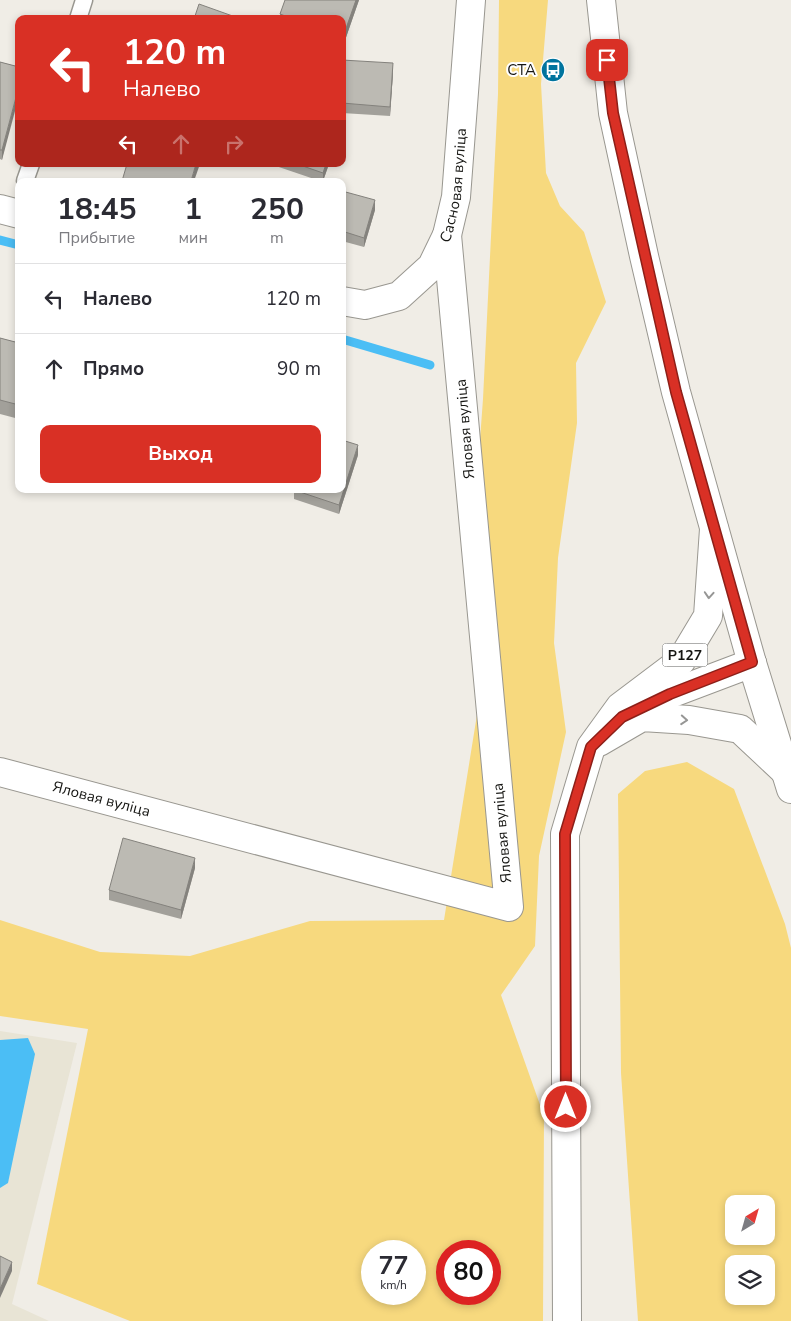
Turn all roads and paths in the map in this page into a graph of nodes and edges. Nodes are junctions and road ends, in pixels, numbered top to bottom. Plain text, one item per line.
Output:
1 (84, 0) edge
2 (471, 0) edge
3 (601, 0) edge
4 (79, 15) edge
5 (447, 235) junction
6 (346, 302) edge
7 (714, 529) junction
8 (752, 662) junction
9 (591, 747) junction
10 (0, 772) edge
11 (789, 781) edge
12 (567, 1321) edge

1 - 4 lane
2 - 5 main road, Сасновая вуліца
3 - 7 main road, Р127
5 - 6 main road, Сасновая вуліца
5 - 10 main road, Яловая вуліца
7 - 8 main road, Р127
7 -> 9 main road, Р127
8 - 9 main road, Р127
8 - 11 main road, Р127
9 -> 11 main road, Р127
9 - 12 main road, Р127

